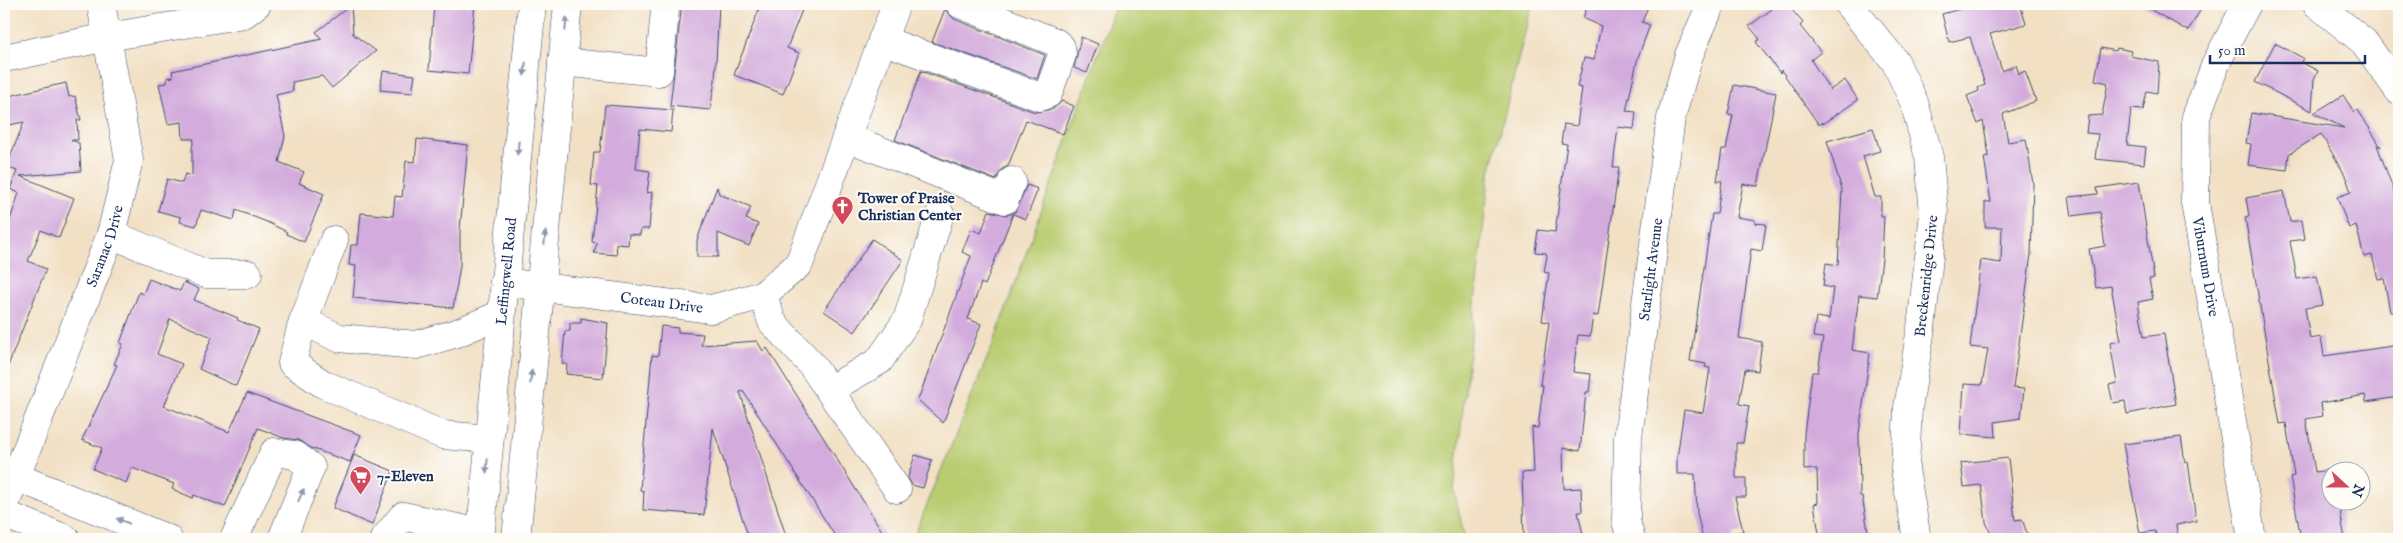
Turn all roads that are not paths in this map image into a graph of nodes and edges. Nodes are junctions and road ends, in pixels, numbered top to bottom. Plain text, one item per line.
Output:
1 (101, 4) edge
2 (257, 4) edge
3 (532, 4) edge
4 (568, 4) edge
5 (896, 4) edge
6 (960, 4) edge
7 (1711, 4) edge
8 (1848, 4) edge
9 (2247, 4) edge
10 (2317, 4) edge
11 (665, 10) dead end
12 (108, 37) junction
13 (882, 40) junction
14 (4, 58) edge
15 (562, 62) junction
16 (2399, 91) edge
17 (846, 137) junction
18 (1012, 181) dead end
19 (940, 214) dead end
20 (111, 234) junction
21 (334, 240) dead end
22 (248, 274) dead end
23 (504, 282) junction
24 (540, 287) junction
25 (763, 295) junction
26 (502, 314) junction
27 (303, 321) junction
28 (829, 390) junction
29 (489, 439) junction
30 (9, 474) edge
31 (897, 489) dead end
32 (4, 507) edge
33 (4, 514) edge
34 (480, 536) edge
35 (66, 539) edge
36 (168, 539) edge
37 (234, 539) edge
38 (282, 539) edge
39 (384, 539) edge
40 (516, 539) edge
41 (1631, 539) edge
42 (1917, 539) edge
43 (2252, 539) edge

1 - 12 street, Saranac Drive
2 - 12 street
3 -> 23 street, Leffingwell Road
15 -> 4 street
5 - 13 street, Coteau Drive
6 - 13 street
7 - 41 street, Starlight Avenue
8 - 42 street, Breckenridge Drive
9 - 43 street, Viburnum Drive
10 - 16 street
11 - 15 street
12 - 14 street
12 - 20 street, Saranac Drive
13 - 17 street, Coteau Drive
24 -> 15 street
17 - 18 street
17 - 25 street, Coteau Drive
19 - 28 street
20 - 22 street
20 - 30 street, Saranac Drive
21 - 27 street
23 - 24 street, Coteau Drive
23 - 26 street, Leffingwell Road
24 - 25 street, Coteau Drive
40 -> 24 street
25 - 28 street
26 - 27 street
26 - 29 street, Leffingwell Road
27 - 29 street
28 - 31 street
29 -> 34 street, Leffingwell Road
30 - 32 street, Saranac Drive
36 -> 30 street
33 - 35 street
34 - 39 street
38 -> 37 street

